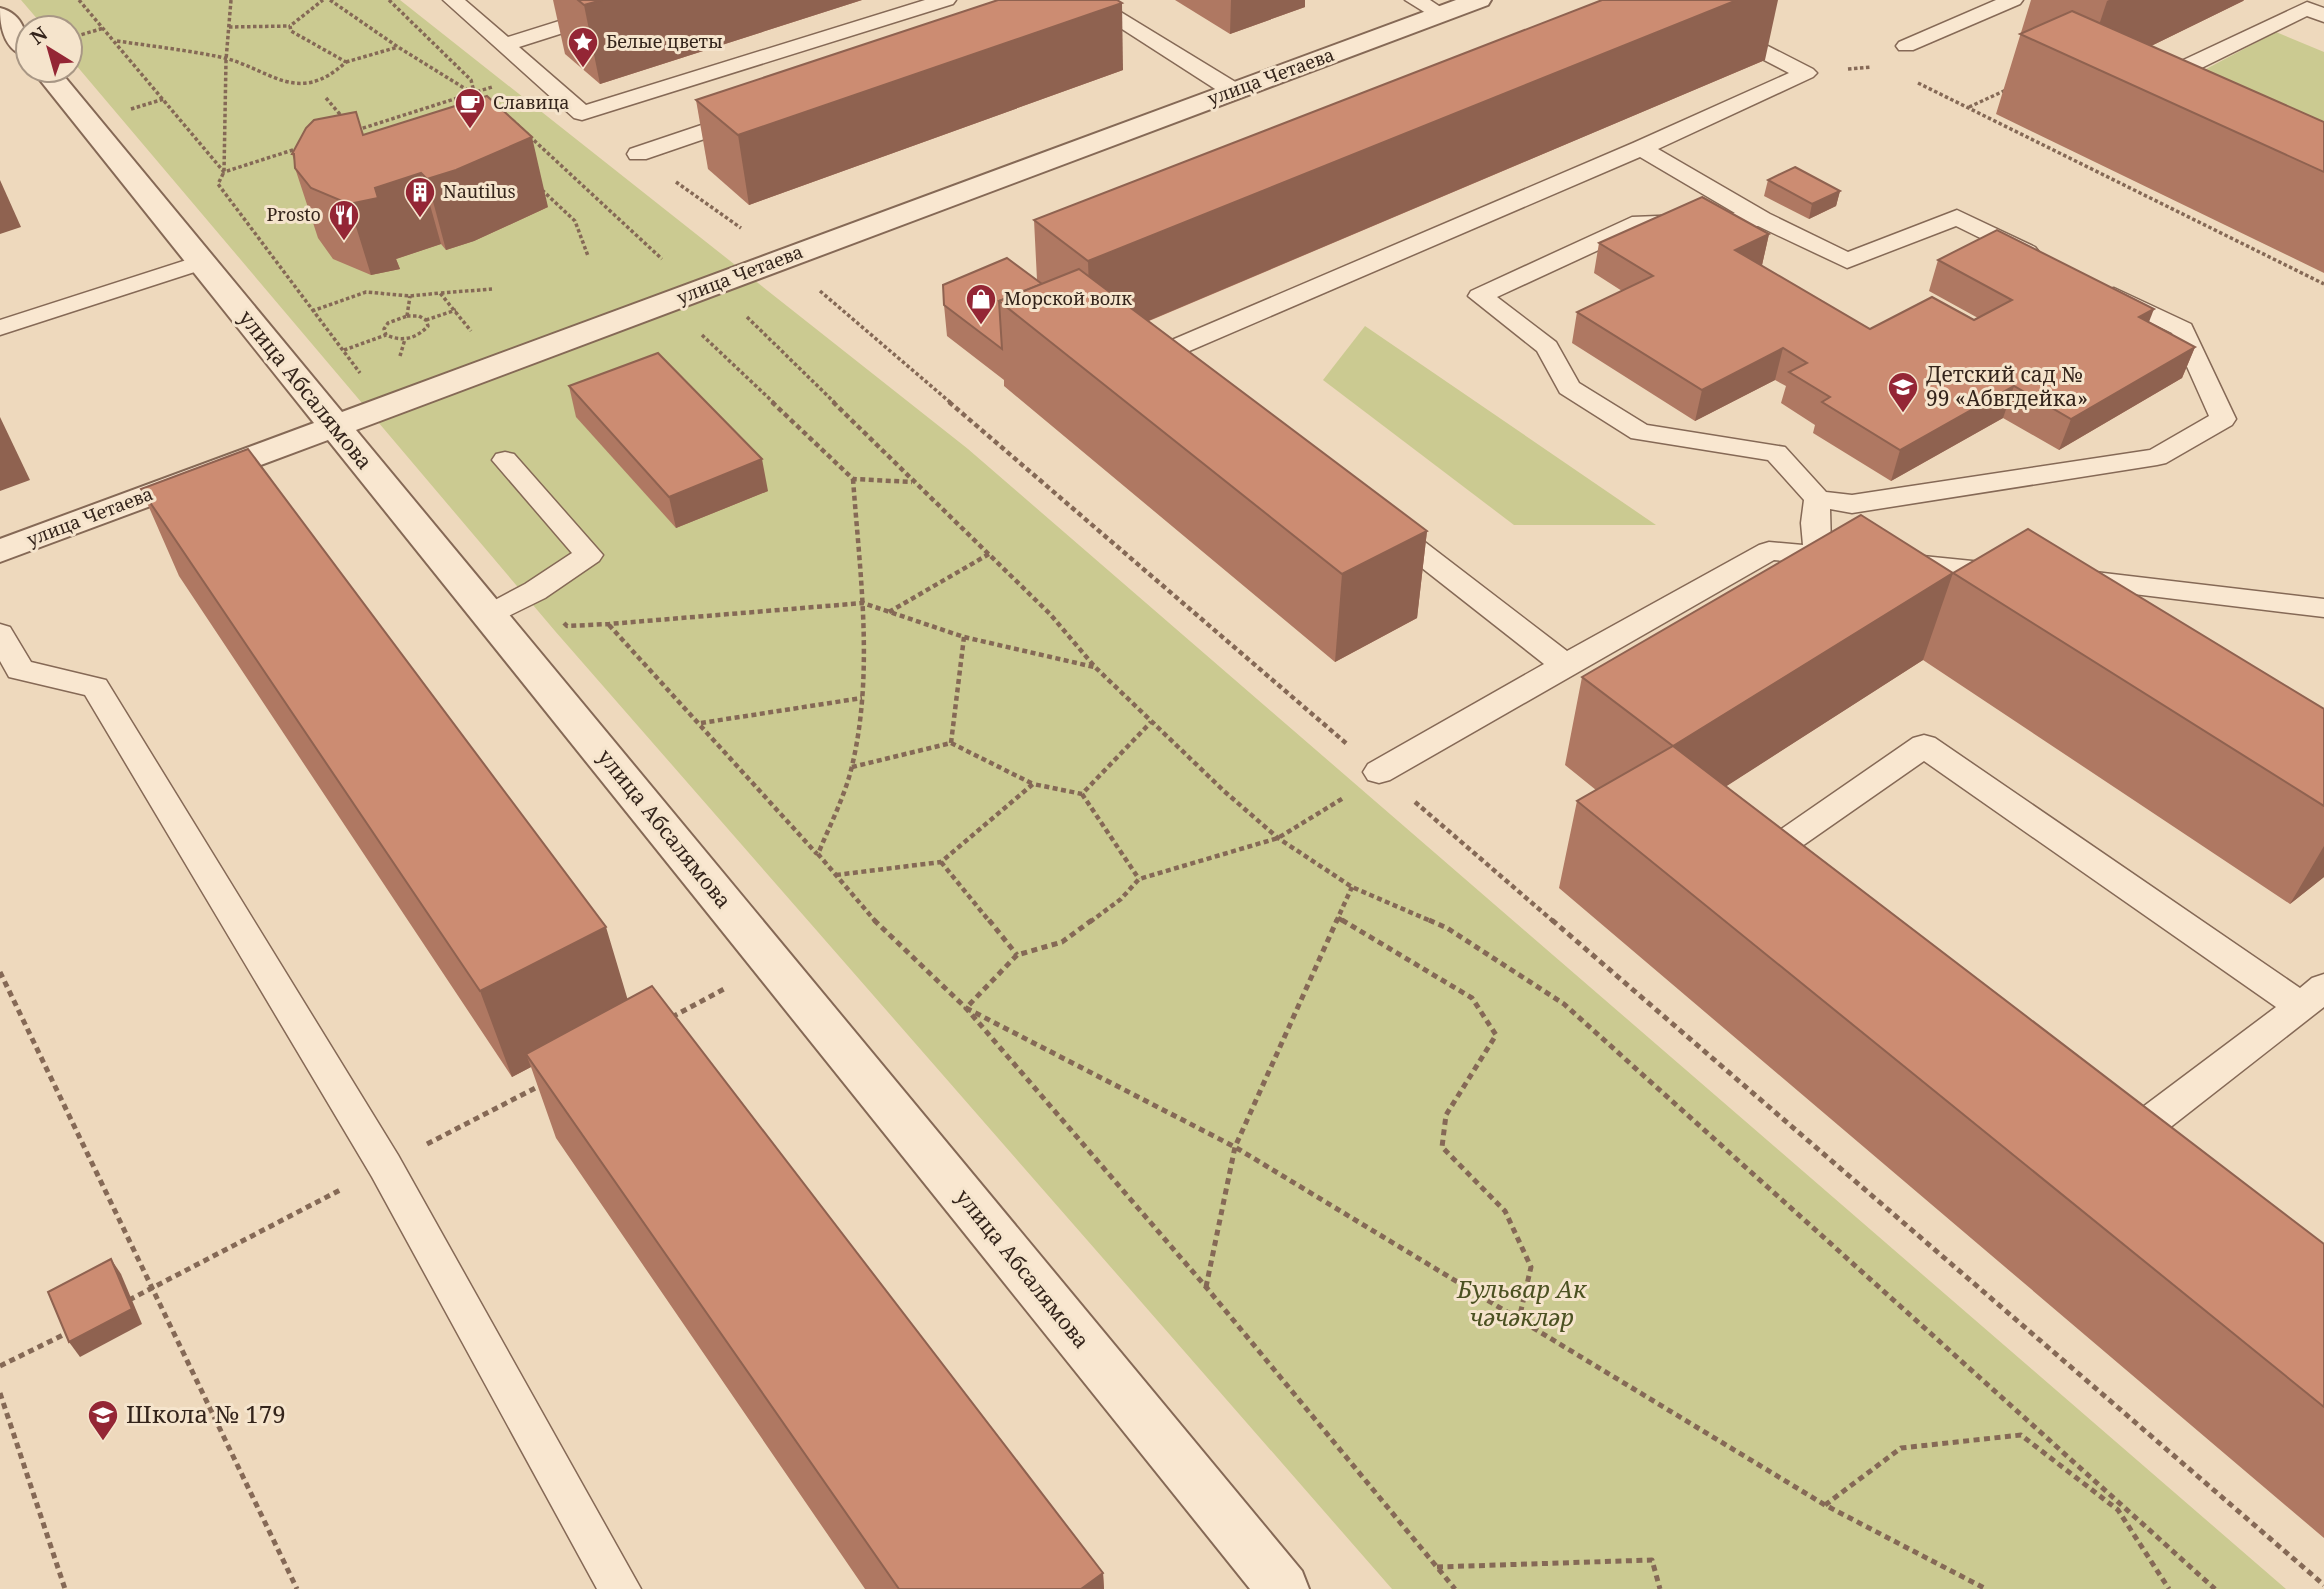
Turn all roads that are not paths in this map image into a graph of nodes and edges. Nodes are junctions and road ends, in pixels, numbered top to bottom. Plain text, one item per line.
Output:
1 (453, 0) edge
2 (647, 0) edge
3 (946, 0) edge
4 (1415, 0) edge
5 (1479, 0) edge
6 (1663, 0) edge
7 (2013, 0) edge
8 (1088, 1) edge
9 (2306, 8) edge
10 (1063, 10) edge
11 (0, 15) edge
12 (1441, 15) junction
13 (14, 32) edge
14 (504, 45) junction
15 (1906, 46) dead end
16 (56, 84) edge
17 (1234, 91) junction
18 (2160, 103) edge
19 (758, 114) edge
20 (1641, 148) junction
21 (638, 154) dead end
22 (1762, 219) junction
23 (2045, 260) edge
24 (202, 262) junction
25 (2095, 285) edge
26 (0, 328) edge
27 (1195, 379) edge
28 (333, 425) junction
29 (505, 460) dead end
30 (1818, 499) junction
31 (1369, 513) edge
32 (0, 551) edge
33 (1818, 555) junction
34 (2324, 608) edge
35 (490, 615) junction
36 (0, 634) edge
37 (1565, 665) junction
38 (1379, 772) road end
39 (1815, 884) edge
40 (2313, 997) edge
41 (2173, 1154) edge
42 (620, 1589) edge
43 (1283, 1589) edge

1 - 14 lane
2 - 14 lane
3 - 14 lane
4 - 12 lane
5 - 12 street, улица Четаева
6 - 20 lane
7 - 15 lane
8 - 10 lane
8 - 17 lane
9 - 18 lane
11 - 13 street
12 - 17 street, улица Четаева
16 - 24 street, улица Абсалямова
17 - 28 street, улица Четаева
19 - 21 lane
20 - 22 lane
20 - 27 lane
22 - 23 lane
22 - 30 lane
24 - 26 lane
24 - 28 street, улица Абсалямова
25 - 30 lane
28 - 32 street, улица Четаева
28 - 35 street, улица Абсалямова
29 - 35 lane
30 - 33 lane
31 - 37 lane
33 - 34 lane
33 - 37 lane
35 - 43 street, улица Абсалямова
36 - 42 lane
37 - 38 lane
39 - 40 lane
40 - 41 lane

